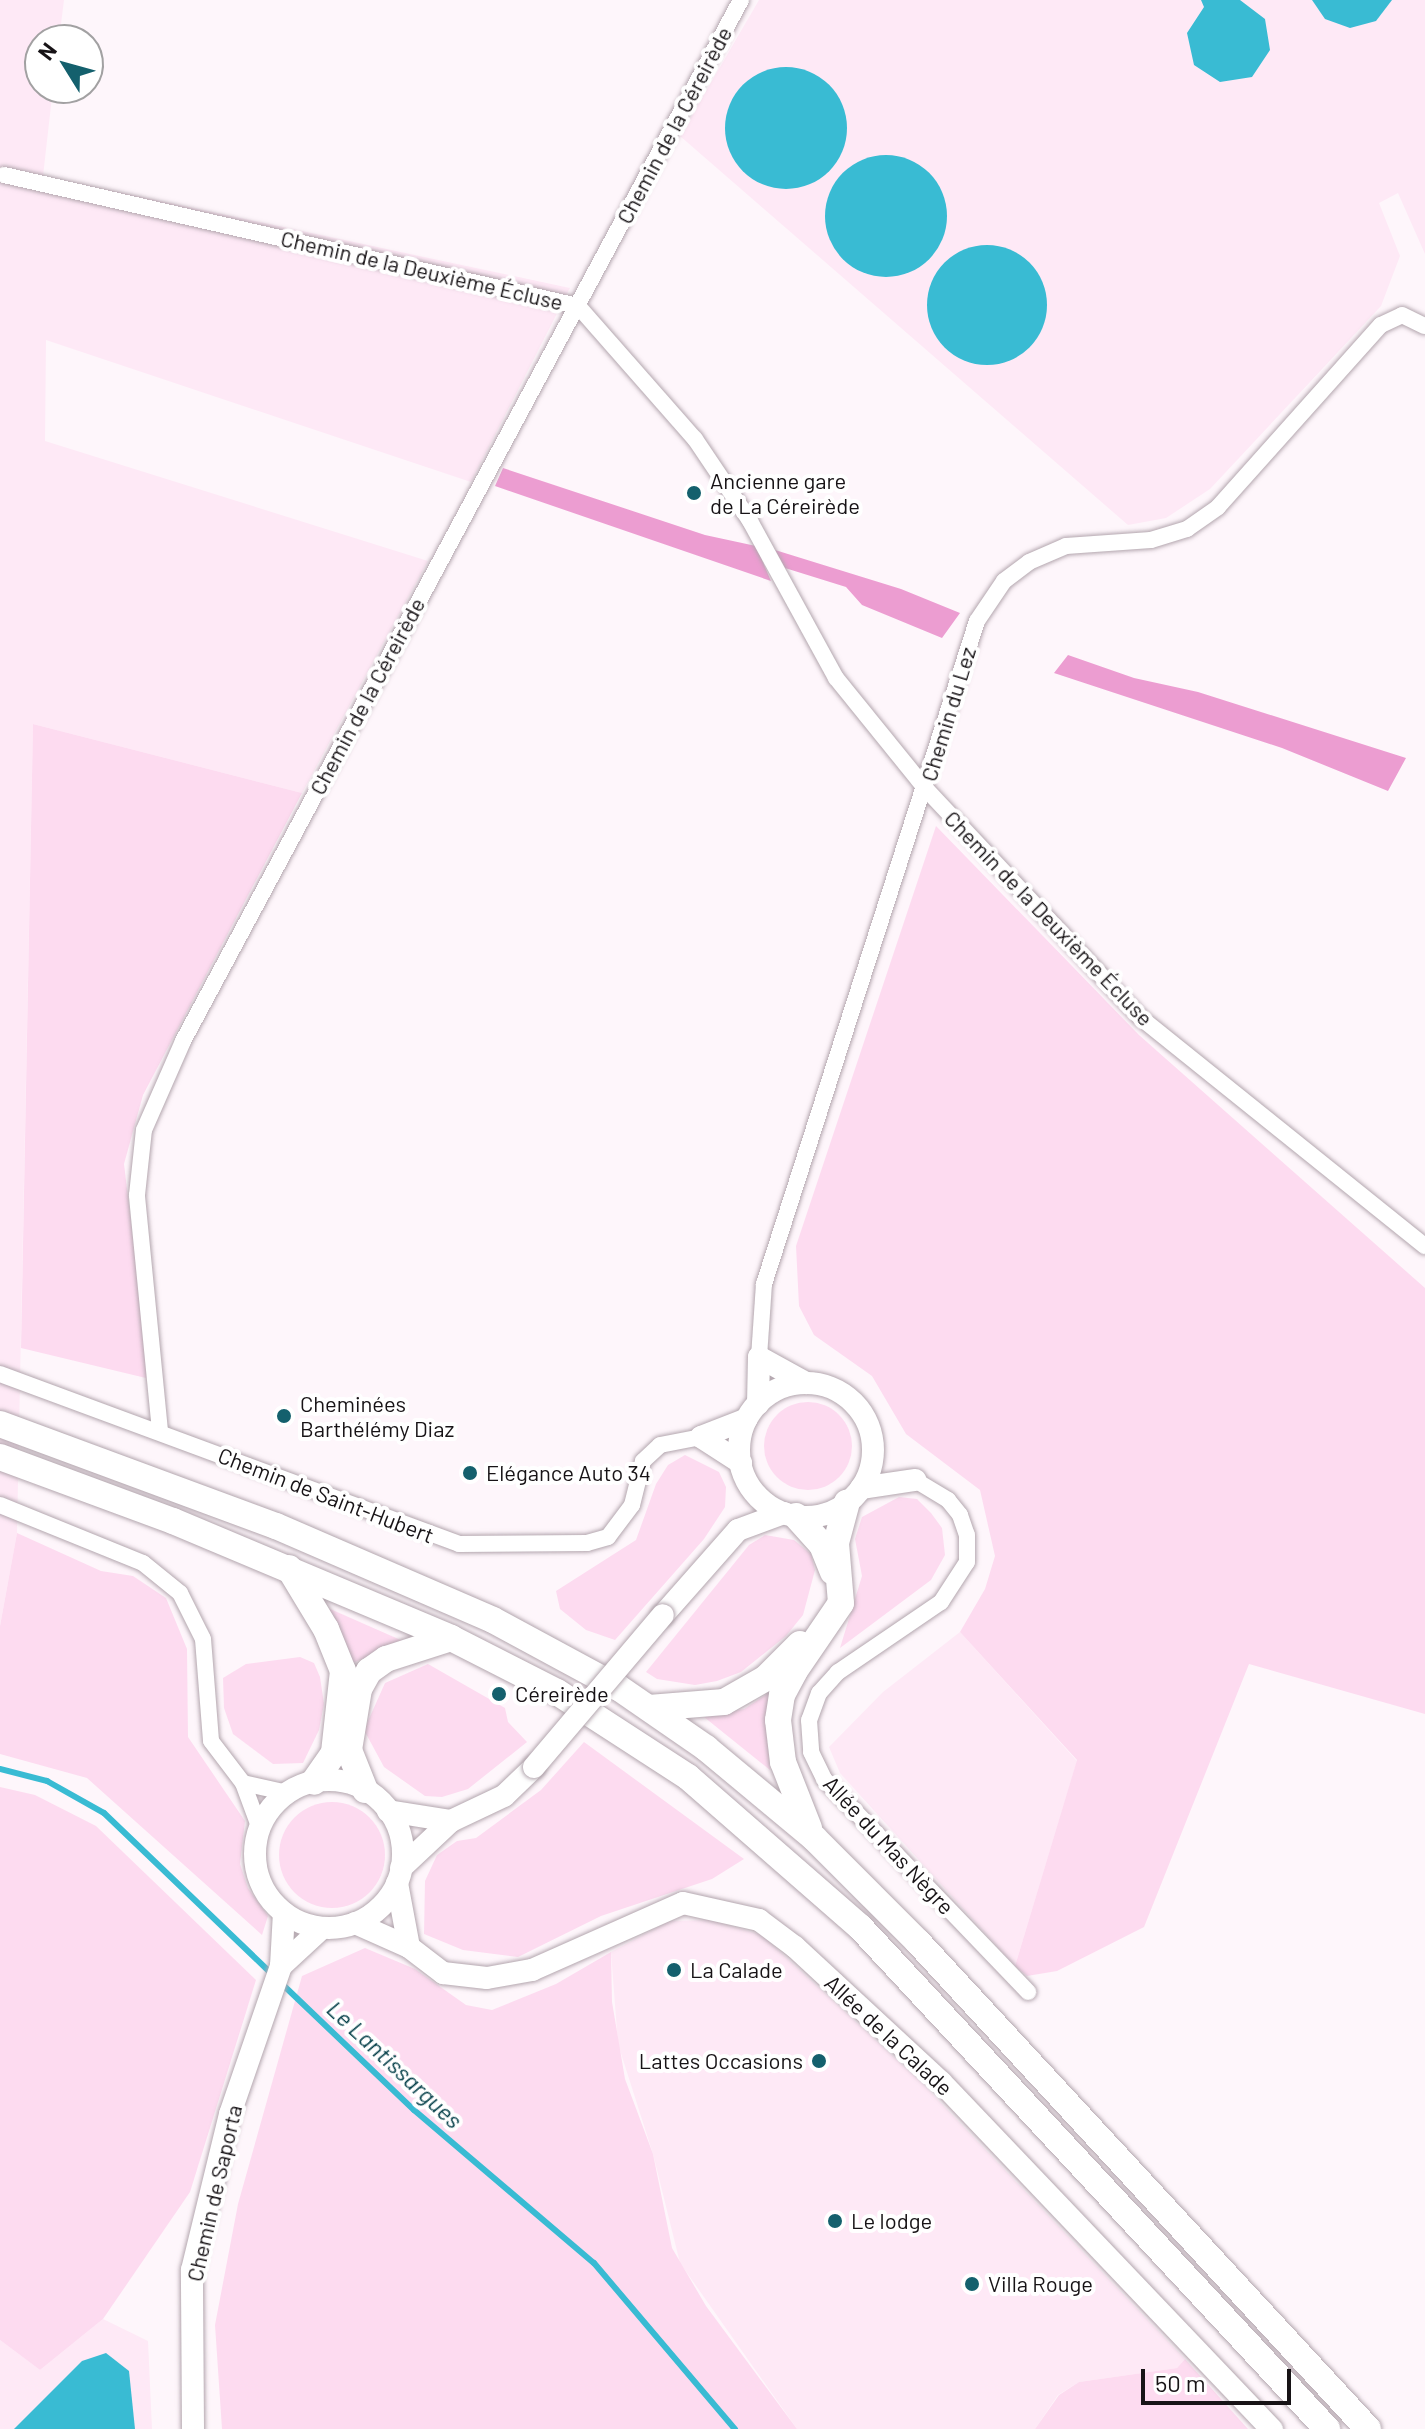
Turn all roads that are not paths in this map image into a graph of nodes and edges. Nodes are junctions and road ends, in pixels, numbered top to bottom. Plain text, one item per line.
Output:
1 (741, 0) edge
2 (4, 175) dead end
3 (578, 306) junction
4 (1425, 326) edge
5 (926, 789) junction
6 (1425, 1246) edge
7 (759, 1357) junction
8 (0, 1374) edge
9 (806, 1383) junction
10 (752, 1411) junction
11 (0, 1424) edge
12 (160, 1431) junction
13 (701, 1437) junction
14 (873, 1451) junction
15 (0, 1457) edge
16 (744, 1473) junction
17 (915, 1480) junction
18 (854, 1495) junction
19 (0, 1505) edge
20 (790, 1514) junction
21 (738, 1530) junction
22 (289, 1568) junction
23 (451, 1638) junction
24 (649, 1708) junction
25 (314, 1782) junction
26 (243, 1783) junction
27 (365, 1790) junction
28 (288, 1793) junction
29 (388, 1811) junction
30 (451, 1821) junction
31 (260, 1829) junction
32 (814, 1838) junction
33 (399, 1875) junction
34 (284, 1913) junction
35 (355, 1923) junction
36 (322, 1928) junction
37 (409, 1947) junction
38 (281, 1966) junction
39 (1028, 1992) dead end
40 (193, 2429) edge
41 (1272, 2429) edge
42 (1327, 2429) edge
43 (1368, 2429) edge

1 - 3 street, Chemin de la Céreirède
2 - 3 street, Chemin de la Deuxième Écluse
3 - 5 street, Chemin de la Deuxième Écluse
3 - 12 street, Chemin de la Céreirède
4 - 5 street, Chemin du Lez
5 - 6 street, Chemin de la Deuxième Écluse
5 - 7 street, Chemin du Lez
7 - 9 street
7 - 10 street, Chemin du Lez
8 - 12 street, Chemin de Saint-Hubert
9 - 10 street
9 - 14 street
10 - 13 street, Chemin de Saint-Hubert
10 - 16 street
11 - 24 main road
12 - 13 street, Chemin de Saint-Hubert
13 - 16 street
14 - 17 street, Allée du Mas Nègre
14 - 18 street
15 - 22 main road
16 - 20 street
16 - 21 street
17 - 18 street
17 - 39 street, Allée du Mas Nègre
18 - 20 street
18 - 32 main road
19 - 26 street
20 - 21 street
20 - 24 main road
21 - 30 street, bridge
22 - 23 main road
22 - 25 main road
23 - 27 main road
23 - 42 main road
24 - 32 main road
25 - 27 street
25 - 28 street
26 - 28 street
26 - 31 street
27 - 29 street
28 - 31 street
29 - 30 street
29 - 33 street
30 - 33 street
31 - 34 street
32 - 43 main road
33 - 35 street
33 - 37 street
34 - 36 street
34 - 38 street
35 - 36 street
35 - 37 street, Allée de la Calade
36 - 38 street
37 - 41 street, Allée de la Calade
38 - 40 street, Chemin de Saporta

